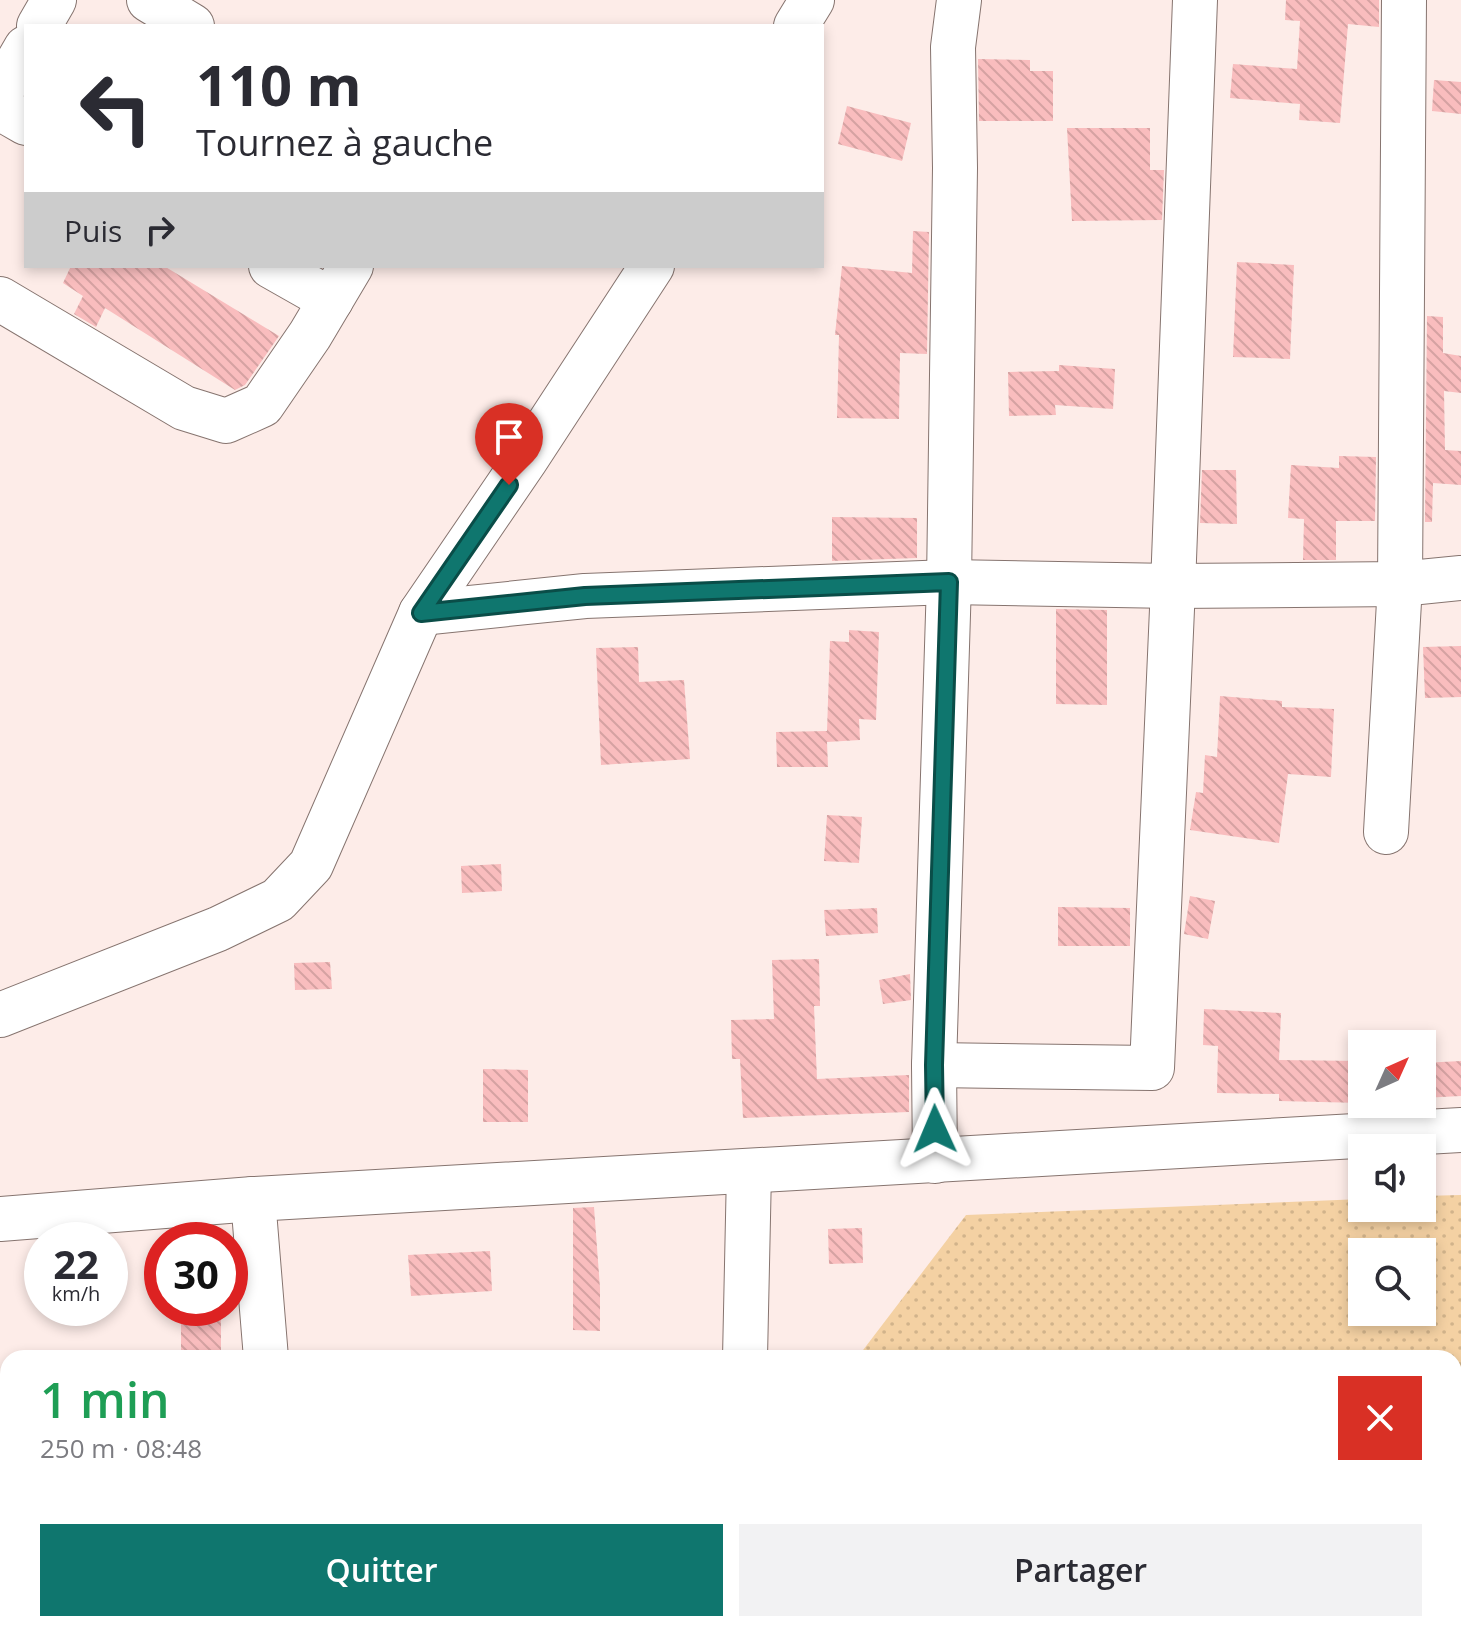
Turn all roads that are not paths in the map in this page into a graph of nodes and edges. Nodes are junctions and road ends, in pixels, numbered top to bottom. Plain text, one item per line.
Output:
1 (54, 0) edge
2 (149, 0) edge
3 (812, 0) edge
4 (959, 0) edge
5 (1195, 0) edge
6 (1404, 0) edge
7 (40, 24) edge
8 (189, 24) edge
9 (797, 24) edge
10 (24, 51) edge
11 (0, 93) edge
12 (0, 108) edge
13 (24, 122) edge
14 (279, 268) edge
15 (651, 268) edge
16 (341, 283) edge
17 (0, 299) edge
18 (1461, 578) edge
19 (949, 582) junction
20 (1400, 584) junction
21 (1173, 586) junction
22 (421, 613) junction
23 (1386, 832) dead end
24 (0, 1015) edge
25 (934, 1065) junction
26 (1461, 1130) edge
27 (935, 1161) junction
28 (749, 1171) junction
29 (253, 1199) junction
30 (0, 1219) edge
31 (265, 1350) edge
32 (745, 1350) edge

1 - 7 main road
2 - 8 main road
3 - 9 main road
4 - 19 main road
5 - 21 main road
6 - 20 main road
10 - 11 main road
12 - 13 main road
14 - 16 main road
15 - 22 main road
16 - 17 main road
18 - 20 main road
19 - 21 main road
19 - 22 main road
19 - 25 main road
20 - 21 main road
20 - 23 main road
21 - 25 main road
22 - 24 main road
25 - 27 main road
26 - 27 main road
27 - 28 main road
28 - 29 main road
28 - 32 main road
29 - 30 main road
29 - 31 main road

